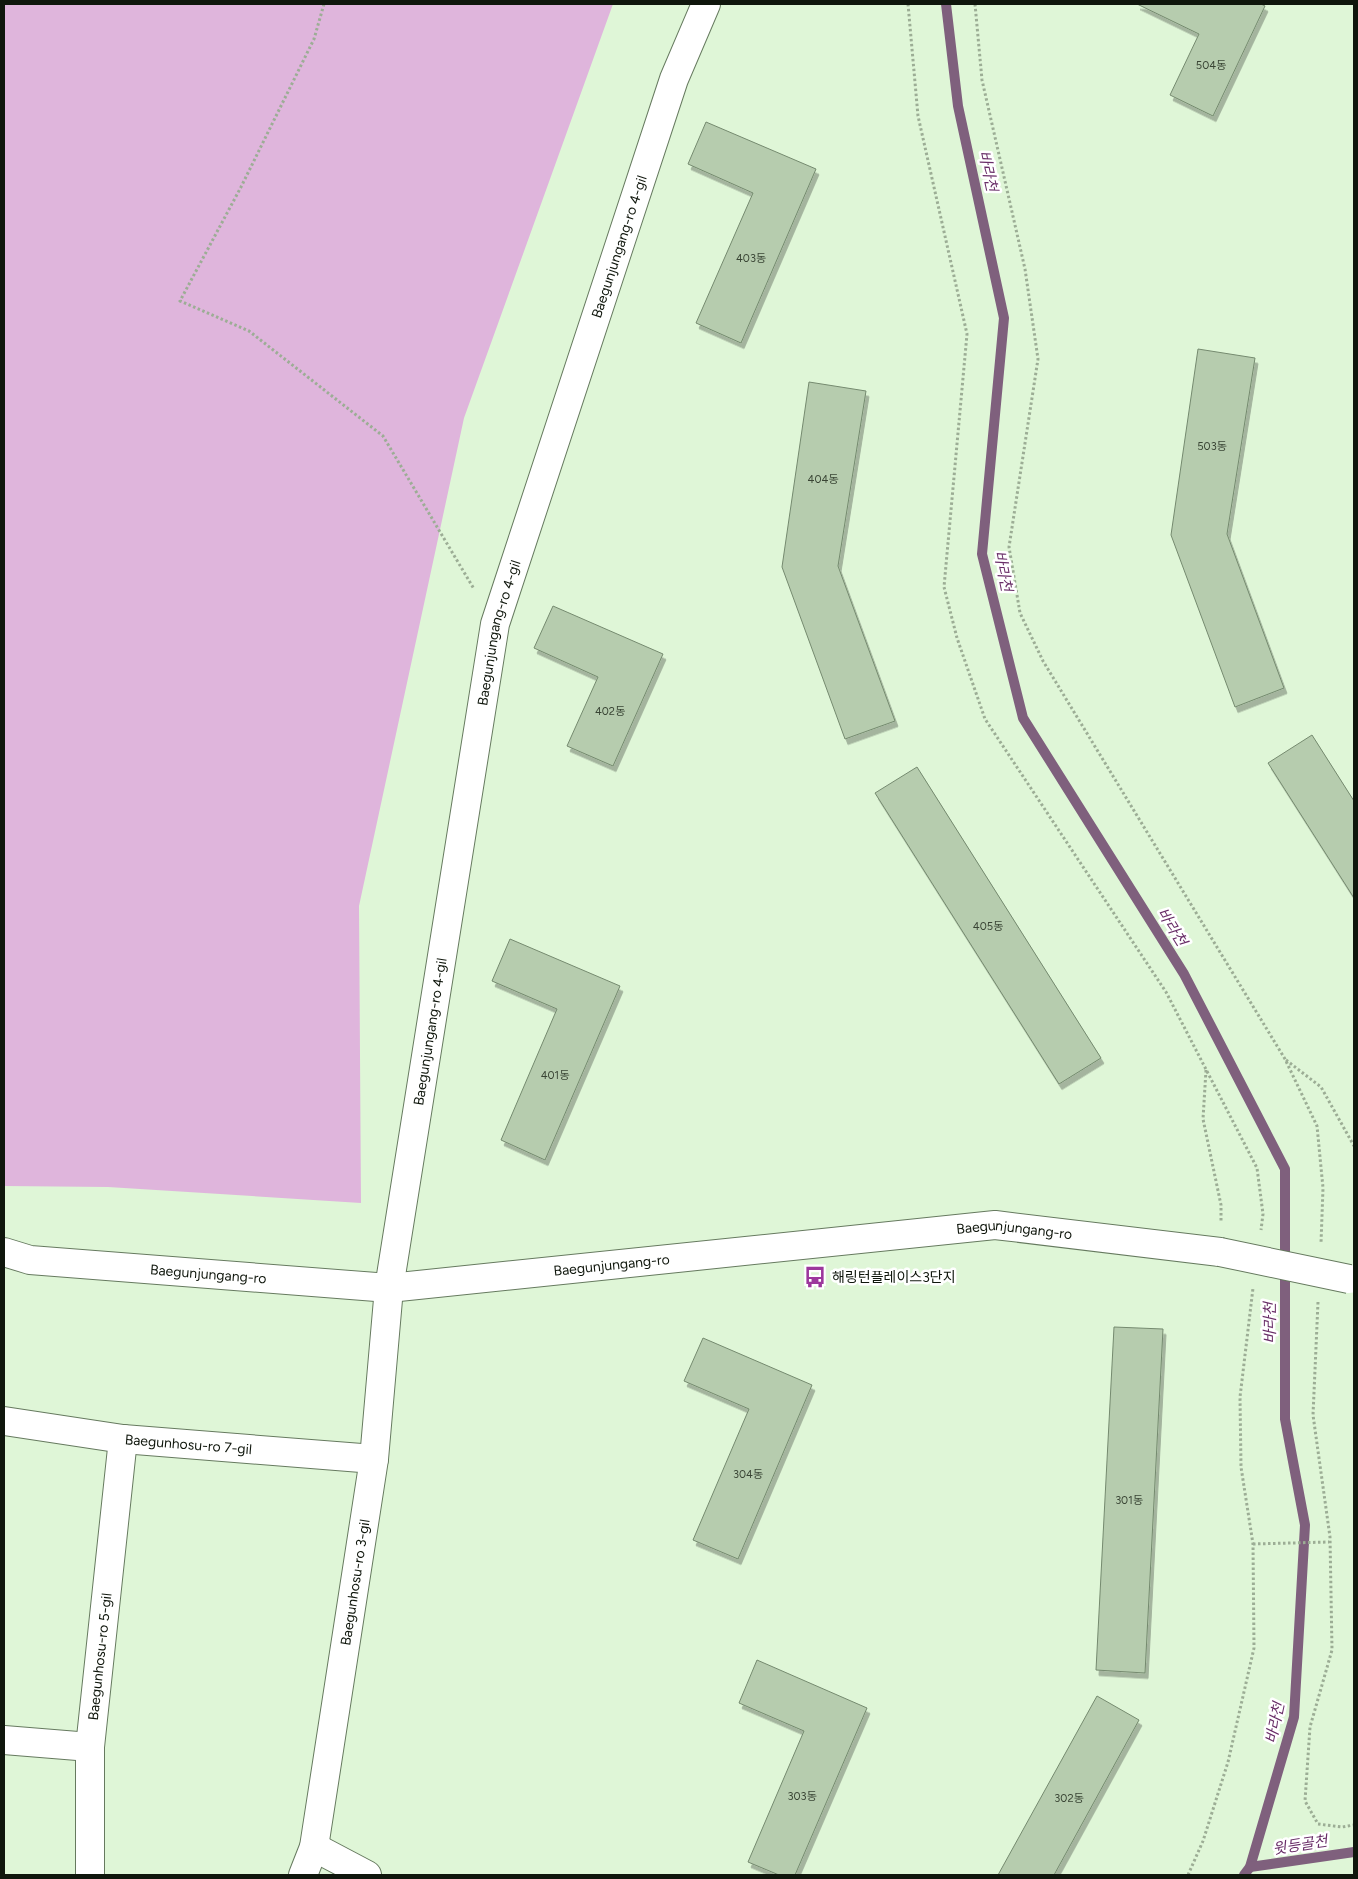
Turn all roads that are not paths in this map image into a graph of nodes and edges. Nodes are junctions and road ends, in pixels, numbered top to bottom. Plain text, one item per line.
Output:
1 (706, 4) edge
2 (4, 1252) edge
3 (1352, 1281) edge
4 (390, 1288) junction
5 (4, 1421) edge
6 (123, 1439) junction
7 (374, 1459) junction
8 (4, 1740) edge
9 (90, 1747) junction
10 (314, 1847) junction
11 (90, 1875) edge
12 (302, 1875) edge
13 (367, 1875) edge

1 - 4 street, Baegunjungang-ro 4-gil
2 - 4 street, Baegunjungang-ro
3 - 4 street, Baegunjungang-ro, bridge
4 - 7 street, Baegunhosu-ro 3-gil
5 - 6 street, Baegunhosu-ro 7-gil
6 - 7 street, Baegunhosu-ro 7-gil
6 - 9 street, Baegunhosu-ro 5-gil
7 - 10 street, Baegunhosu-ro 3-gil
8 - 9 street
9 - 11 street, Baegunhosu-ro 5-gil
10 - 12 street, Baegunhosu-ro 3-gil
10 - 13 street

